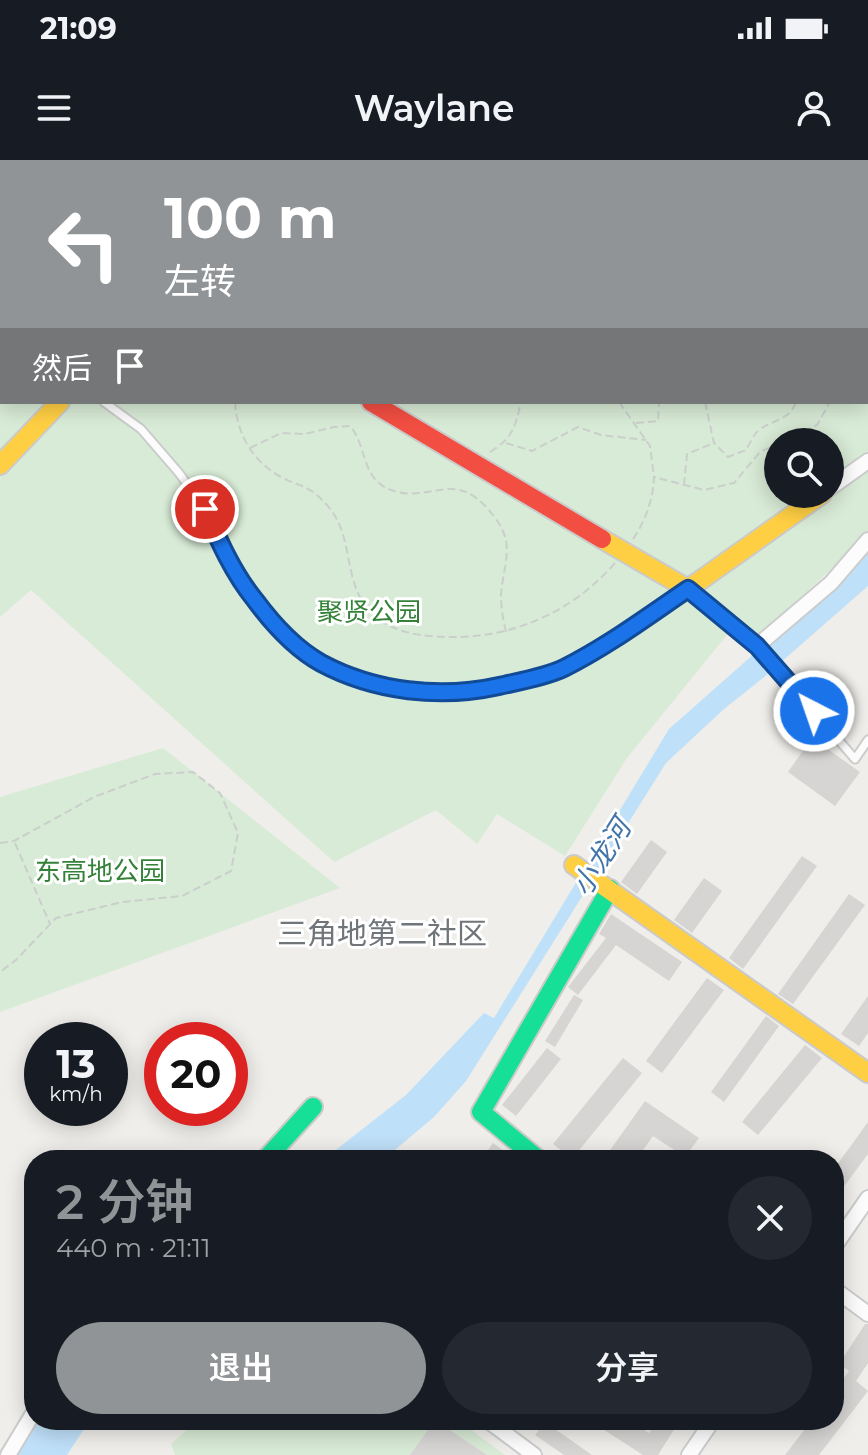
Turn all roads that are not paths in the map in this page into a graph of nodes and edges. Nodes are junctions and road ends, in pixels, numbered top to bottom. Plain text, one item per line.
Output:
1 (58, 404) edge
2 (107, 404) edge
3 (374, 404) edge
4 (868, 461) edge
5 (0, 465) edge
6 (844, 478) edge
7 (802, 508) edge
8 (868, 540) edge
9 (688, 589) junction
10 (757, 646) junction
11 (868, 740) edge
12 (574, 865) dead end
13 (607, 887) junction
14 (868, 1073) edge
15 (313, 1107) dead end
16 (274, 1150) edge
17 (527, 1150) edge
18 (868, 1198) edge
19 (844, 1233) edge
20 (844, 1296) edge
21 (868, 1314) edge
22 (24, 1429) edge
23 (500, 1430) edge
24 (706, 1430) edge
25 (8, 1455) edge
26 (534, 1455) edge
27 (689, 1455) edge

1 - 5 street
2 - 9 lane
3 - 9 street
4 - 6 street
7 - 9 street
8 - 10 street
9 - 10 lane
10 - 11 lane
12 - 13 street
13 - 14 street
13 - 17 street
15 - 16 street
18 - 19 street
20 - 21 street
22 - 25 street
23 - 26 street
24 - 27 street

